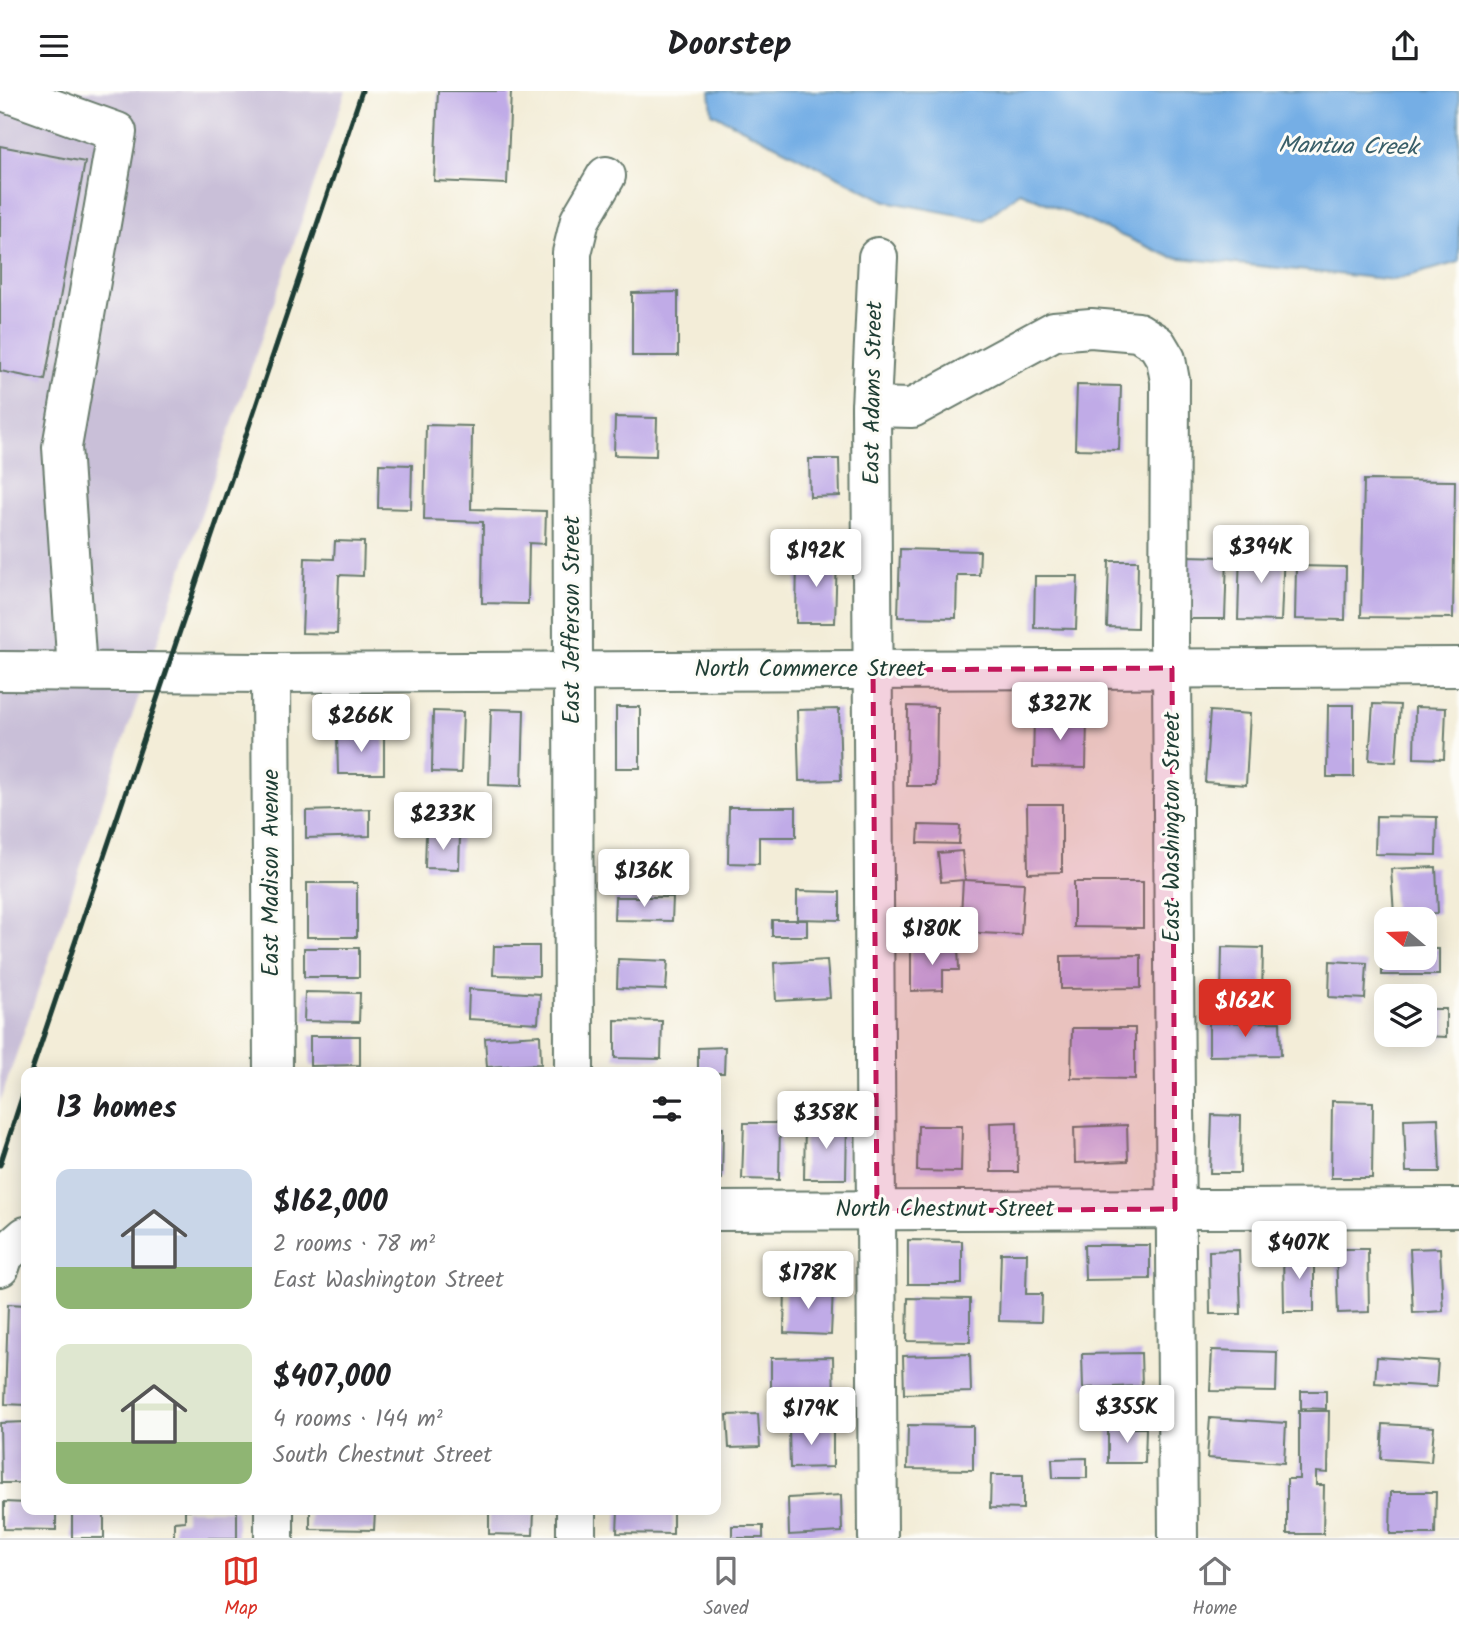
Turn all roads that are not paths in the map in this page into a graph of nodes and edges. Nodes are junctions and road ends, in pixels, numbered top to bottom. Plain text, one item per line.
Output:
1 (3, 91) edge
2 (606, 176) dead end
3 (877, 257) dead end
4 (871, 407) junction
5 (1459, 667) edge
6 (1172, 668) junction
7 (573, 670) junction
8 (873, 670) junction
9 (0, 671) edge
10 (77, 671) junction
11 (271, 673) junction
12 (273, 1067) edge
13 (574, 1067) edge
14 (1459, 1208) edge
15 (1175, 1209) junction
16 (721, 1211) edge
17 (877, 1211) junction
18 (21, 1240) edge
19 (0, 1268) edge
20 (274, 1515) edge
21 (576, 1515) edge
22 (274, 1538) edge
23 (576, 1538) edge
24 (878, 1538) edge
25 (1178, 1538) edge

1 - 10 street
2 - 7 street, East Jefferson Street
3 - 4 street, East Adams Street
4 - 6 street, East Washington Street
4 - 8 street, East Adams Street
5 - 6 street, North Commerce Street
6 - 8 street, North Commerce Street
6 - 15 street, East Washington Street
7 - 8 street, North Commerce Street
7 - 11 street, North Commerce Street
7 - 13 street, East Jefferson Street
8 - 17 street, East Adams Street
9 - 10 street, North Commerce Street
10 - 11 street, North Commerce Street
11 - 12 street, East Madison Avenue
14 - 15 street, North Chestnut Street
15 - 17 street, North Chestnut Street
15 - 25 street, East Washington Street
16 - 17 street, North Chestnut Street
17 - 24 street, East Adams Street
18 - 19 street
20 - 22 street
21 - 23 street

